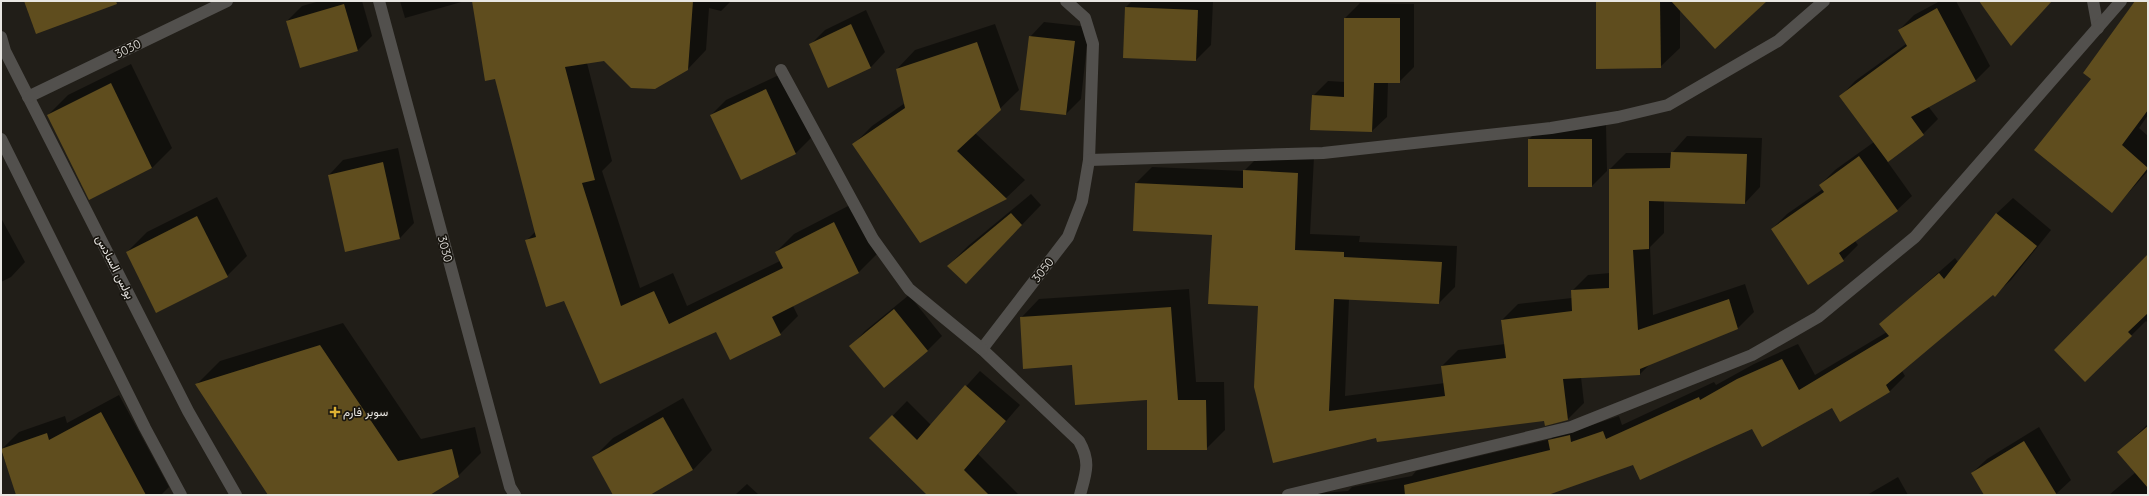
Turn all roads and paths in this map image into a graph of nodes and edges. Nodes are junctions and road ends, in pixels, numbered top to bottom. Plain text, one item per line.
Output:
1 (227, 1) edge
2 (379, 1) edge
3 (1066, 1) edge
4 (1824, 1) edge
5 (2093, 1) edge
6 (2121, 1) edge
7 (2098, 28) junction
8 (1, 37) edge
9 (781, 70) dead end
10 (28, 97) junction
11 (1, 139) edge
12 (1089, 160) junction
13 (982, 349) junction
14 (181, 495) edge
15 (236, 495) edge
16 (516, 495) edge
17 (1080, 495) edge
18 (1288, 495) edge

1 - 10 street, 3030
2 - 16 street, 3030
3 - 12 street, 3050
4 - 12 street
5 - 7 street
6 - 7 street
7 - 18 street
8 - 10 street, بولس السادس
9 - 13 street
10 - 15 street, بولس السادس
11 - 14 street
12 - 13 street, 3050
13 - 17 street

